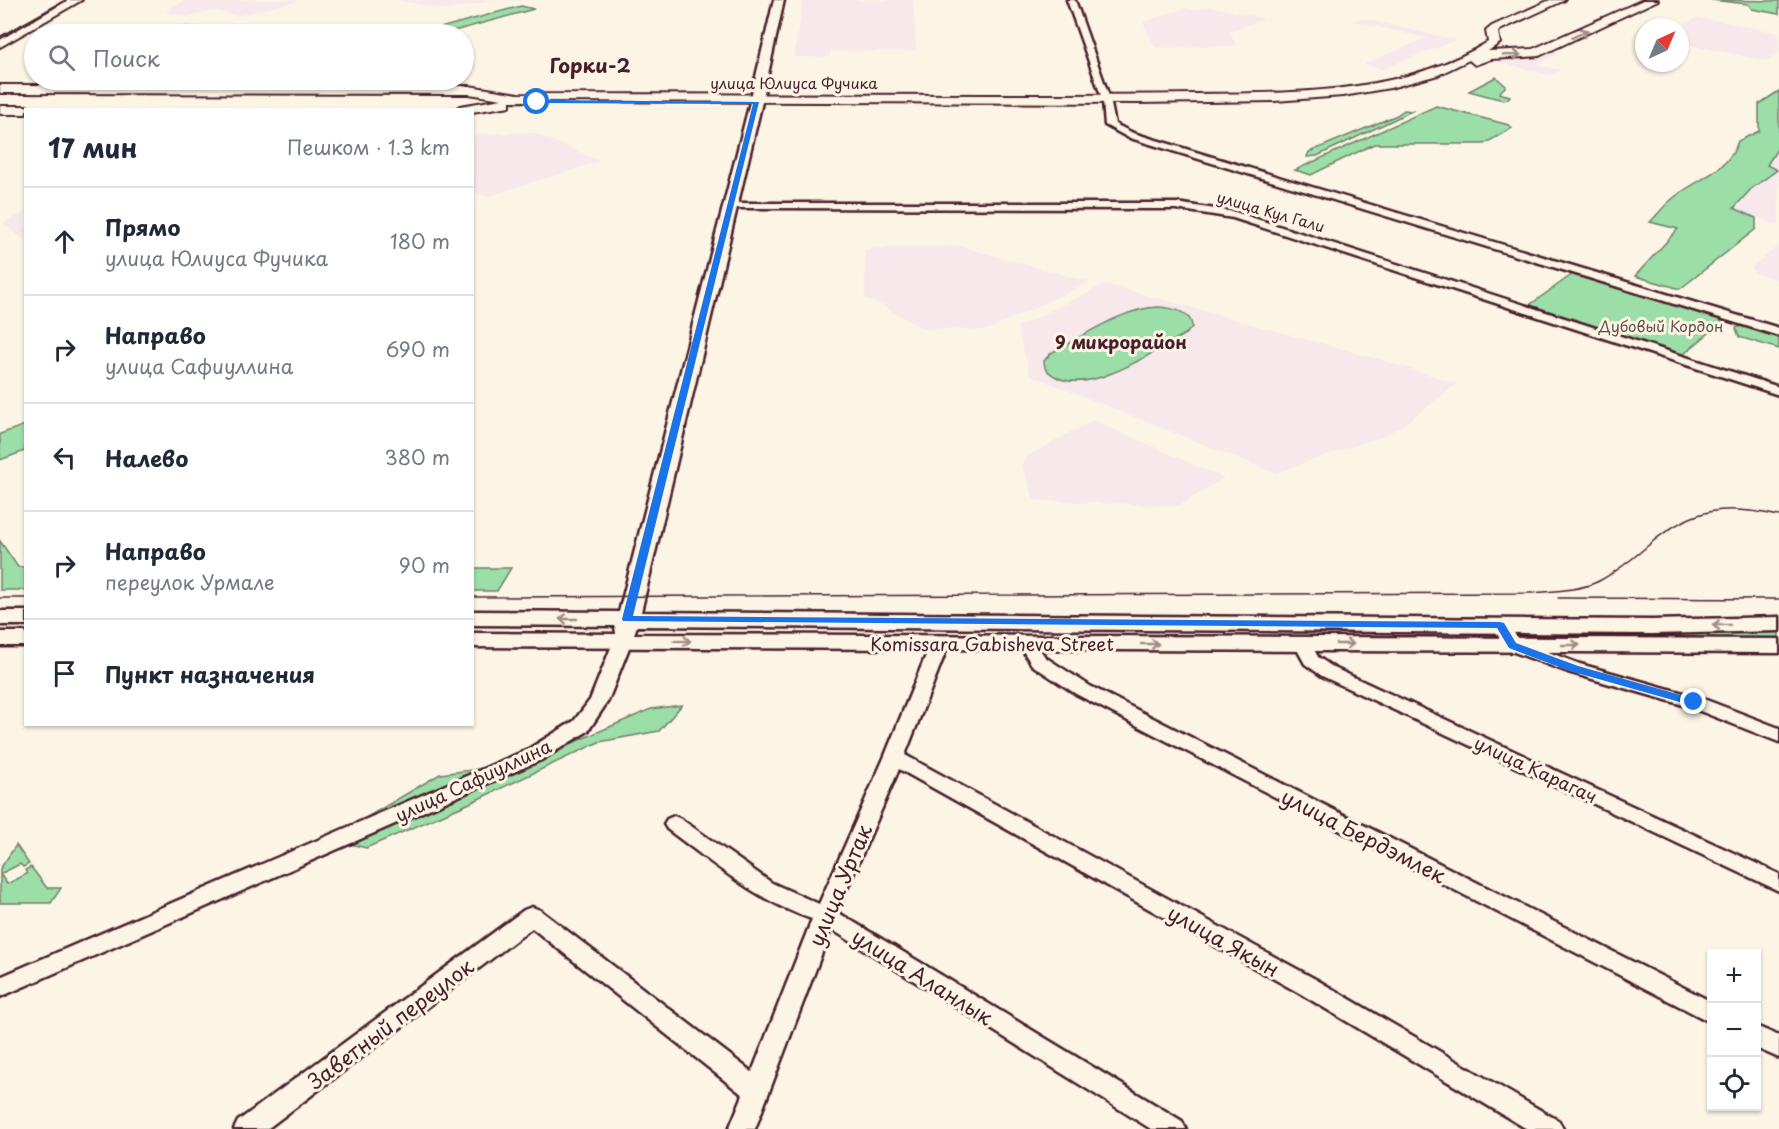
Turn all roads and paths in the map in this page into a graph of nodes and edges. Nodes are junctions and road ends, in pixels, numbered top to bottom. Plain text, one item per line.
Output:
1 (55, 0) edge
2 (76, 0) edge
3 (779, 0) edge
4 (1071, 0) edge
5 (1560, 0) edge
6 (1652, 0) edge
7 (34, 24) edge
8 (24, 29) edge
9 (0, 32) edge
10 (0, 43) edge
11 (1487, 52) junction
12 (0, 89) edge
13 (24, 89) edge
14 (469, 90) edge
15 (757, 101) junction
16 (1105, 101) junction
17 (474, 108) edge
18 (0, 110) edge
19 (24, 110) edge
20 (730, 206) junction
21 (1779, 332) edge
22 (1779, 392) edge
23 (0, 618) edge
24 (24, 618) edge
25 (474, 618) edge
26 (1779, 624) edge
27 (1500, 625) junction
28 (625, 629) junction
29 (0, 639) edge
30 (24, 639) edge
31 (474, 640) edge
32 (940, 643) junction
33 (1027, 643) junction
34 (1303, 644) junction
35 (1512, 645) junction
36 (1779, 646) edge
37 (1779, 735) edge
38 (894, 758) junction
39 (674, 824) dead end
40 (1779, 883) edge
41 (825, 915) junction
42 (0, 987) edge
43 (1707, 1010) edge
44 (1761, 1039) edge
45 (1779, 1048) edge
46 (757, 1091) junction
47 (247, 1129) edge
48 (742, 1129) edge
49 (1173, 1129) edge
50 (1550, 1129) edge

1 - 9 main road
2 - 7 main road
3 - 15 street, улица Сафиуллина
4 - 16 street, улица Кул Гали
5 - 11 main road
11 -> 6 main road, улица Юлиуса Фучика
8 - 10 main road
11 - 16 main road, улица Юлиуса Фучика
12 - 13 main road, улица Юлиуса Фучика
14 - 15 main road, улица Юлиуса Фучика
15 - 16 main road, улица Юлиуса Фучика
15 - 17 main road, улица Юлиуса Фучика
15 - 20 street, улица Сафиуллина
16 - 21 street, улица Кул Гали
18 - 19 main road
20 - 22 street, улица Кул Гали
20 - 28 street, улица Сафиуллина
23 - 24 street
28 -> 25 street
26 -> 27 street
27 - 28 street
27 - 35 street
28 - 31 street, Komissara Gabisheva Street
28 -> 32 street, Komissara Gabisheva Street
28 - 42 street, улица Сафиуллина
29 - 30 street
32 - 33 street, Komissara Gabisheva Street
32 - 38 street, улица Уртак
33 -> 34 street, Komissara Gabisheva Street
33 - 43 street, улица Бердэмлек
34 -> 35 street, Komissara Gabisheva Street
34 - 40 street, улица Карагач
35 -> 36 street, Komissara Gabisheva Street
35 - 37 street
38 - 41 street, улица Уртак
38 - 50 street, улица Якын
39 - 41 street, улица Аланлык
41 - 46 street, улица Уртак
41 - 49 street, улица Аланлык
44 - 45 street
46 - 47 street, Заветный переулок
46 - 48 street, улица Уртак

